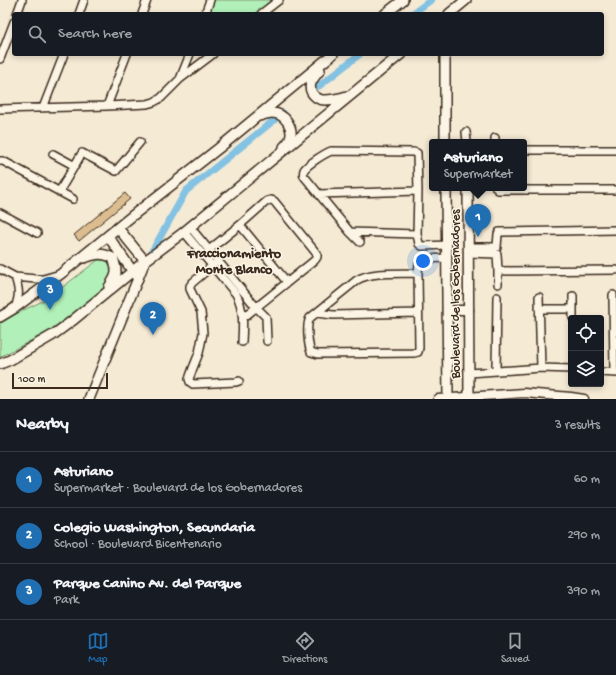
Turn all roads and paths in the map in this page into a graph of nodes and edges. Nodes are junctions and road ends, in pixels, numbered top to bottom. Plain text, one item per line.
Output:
1 (22, 0) edge
2 (84, 0) edge
3 (147, 0) edge
4 (210, 0) edge
5 (278, 0) edge
6 (403, 0) edge
7 (466, 0) edge
8 (18, 12) edge
9 (80, 12) edge
10 (143, 12) edge
11 (206, 12) edge
12 (263, 12) edge
13 (387, 12) edge
14 (451, 12) edge
15 (12, 27) edge
16 (63, 56) edge
17 (125, 56) edge
18 (189, 56) edge
19 (210, 56) edge
20 (332, 56) edge
21 (332, 56) edge
22 (399, 56) edge
23 (445, 56) edge
24 (0, 59) edge
25 (180, 79) junction
26 (352, 94) junction
27 (107, 106) junction
28 (43, 108) junction
29 (0, 110) edge
30 (258, 116) junction
31 (466, 132) dead end
32 (445, 139) edge
33 (467, 139) edge
34 (140, 142) dead end
35 (527, 150) edge
36 (616, 150) edge
37 (53, 154) dead end
38 (279, 155) junction
39 (0, 161) edge
40 (75, 166) junction
41 (527, 190) edge
42 (616, 190) edge
43 (418, 191) junction
44 (446, 191) edge
45 (468, 191) edge
46 (59, 192) junction
47 (319, 194) junction
48 (73, 199) dead end
49 (0, 213) edge
50 (240, 225) junction
51 (118, 228) junction
52 (187, 229) junction
53 (616, 230) edge
54 (37, 232) dead end
55 (350, 232) junction
56 (417, 234) junction
57 (108, 236) junction
58 (360, 242) dead end
59 (446, 245) junction
60 (209, 250) junction
61 (468, 250) junction
62 (497, 250) junction
63 (447, 258) junction
64 (79, 260) junction
65 (145, 261) junction
66 (215, 263) junction
67 (0, 269) edge
68 (498, 270) junction
69 (616, 270) edge
70 (62, 273) junction
71 (418, 273) junction
72 (135, 275) junction
73 (15, 277) junction
74 (287, 282) junction
75 (498, 284) dead end
76 (105, 293) junction
77 (613, 295) dead end
78 (573, 296) dead end
79 (497, 297) dead end
80 (539, 297) dead end
81 (256, 307) junction
82 (15, 308) junction
83 (539, 309) junction
84 (572, 309) junction
85 (447, 310) junction
86 (469, 310) junction
87 (317, 313) junction
88 (418, 314) junction
89 (573, 315) edge
90 (0, 317) edge
91 (243, 318) junction
92 (267, 341) dead end
93 (242, 342) dead end
94 (0, 364) edge
95 (540, 368) junction
96 (496, 369) junction
97 (568, 369) edge
98 (469, 371) junction
99 (604, 372) edge
100 (615, 373) edge
101 (239, 381) dead end
102 (524, 396) edge
103 (469, 398) edge
104 (571, 398) edge
105 (89, 399) edge
106 (438, 399) edge
107 (448, 399) edge
108 (584, 399) edge

1 - 8 street
2 - 9 street
3 - 10 street
4 - 11 street
5 - 12 street
6 - 13 main road
7 - 14 main road
15 - 24 street
16 - 28 street
17 - 27 street
18 - 25 street
19 - 25 street
20 - 26 main road
21 - 30 main road
22 - 26 main road
23 - 32 main road
25 - 27 street
26 - 38 main road
27 - 28 street
28 - 29 street
30 - 38 main road
30 - 51 main road
31 - 33 street
34 - 40 street
35 - 36 street
37 - 40 street
38 - 52 main road
39 - 46 street
40 - 46 street
41 - 42 street
43 - 47 street
43 - 47 street
43 - 56 street
44 - 59 main road, Boulevard de los Gobernadores
45 - 61 main road, Boulevard de los Gobernadores
46 - 48 street
47 - 55 street
49 - 54 street
50 - 60 street
50 - 74 street
50 - 74 street
51 - 57 main road
51 - 65 main road
52 - 60 street
52 - 65 main road
52 - 66 street
53 - 62 street
55 - 56 street
55 - 58 street
56 - 59 street
57 - 64 main road
57 - 72 main road
59 - 63 main road, Boulevard de los Gobernadores
60 - 66 street
61 - 62 street
61 - 86 main road, Boulevard de los Gobernadores
62 - 68 street
63 - 71 street
63 - 85 main road, Boulevard de los Gobernadores
64 - 70 main road
64 - 76 main road
65 - 72 main road
66 - 81 street
66 - 91 street
66 - 101 street
67 - 73 street
68 - 69 street
68 - 75 street
70 - 73 street
70 - 82 main road
71 - 87 street
71 - 88 street
72 - 76 main road
72 - 105 main road
73 - 82 street
74 - 81 street
76 - 94 main road
77 - 100 street
78 - 84 street
79 - 96 street
80 - 83 street
81 - 91 street
81 - 92 street
82 - 90 main road
83 - 84 street
83 - 95 street
84 - 89 street
85 - 86 street
85 - 107 main road, Boulevard de los Gobernadores
86 - 98 main road, Boulevard de los Gobernadores
87 - 88 street
87 - 88 street
91 - 93 street
95 - 96 street
95 - 97 street
96 - 98 street
98 - 103 main road, Boulevard de los Gobernadores
99 - 100 street
102 - 103 street
102 - 104 street
103 - 107 street
104 - 108 street
106 - 107 street

